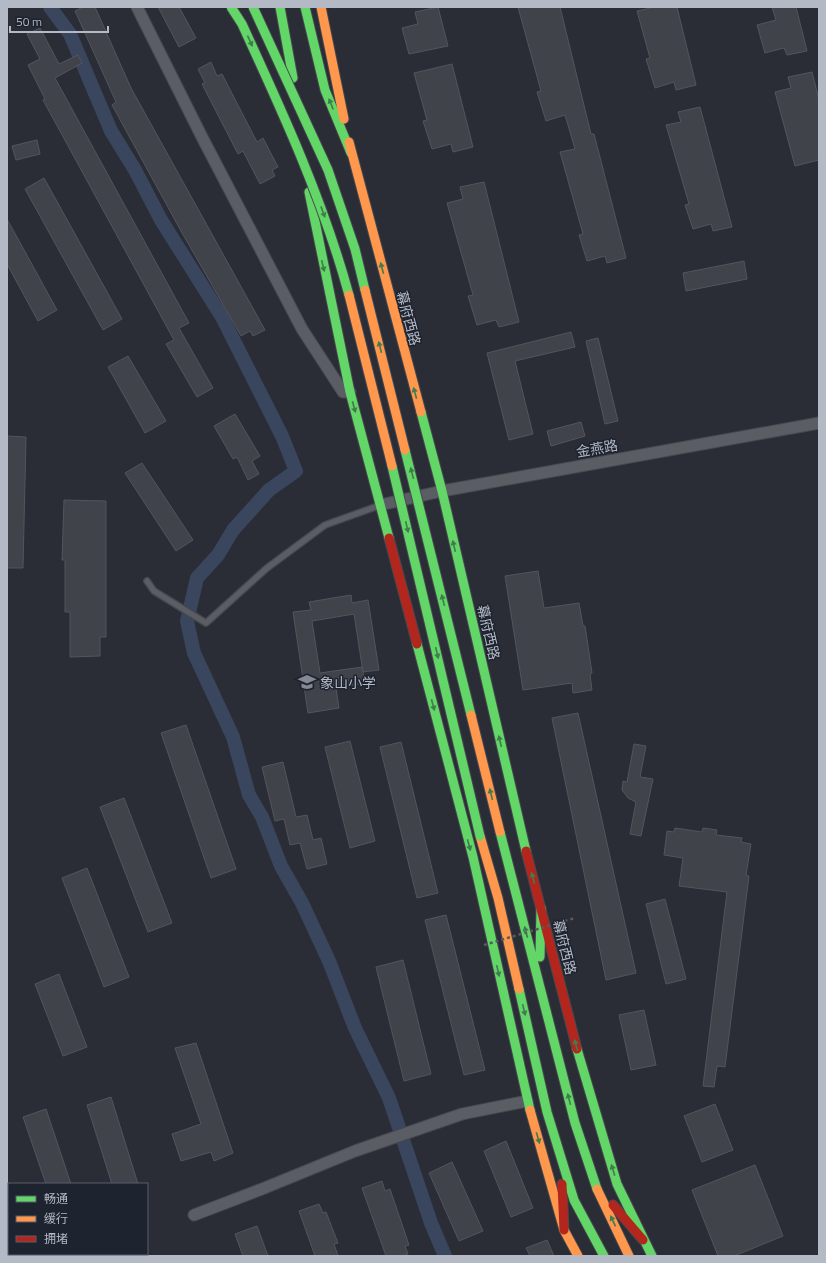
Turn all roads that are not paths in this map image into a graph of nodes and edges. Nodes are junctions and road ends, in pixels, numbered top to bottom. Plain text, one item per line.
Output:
1 (137, 7) edge
2 (231, 7) edge
3 (253, 7) edge
4 (280, 7) edge
5 (305, 7) edge
6 (322, 7) edge
7 (351, 153) junction
8 (334, 318) junction
9 (350, 392) junction
10 (420, 412) junction
11 (387, 420) junction
12 (819, 423) edge
13 (442, 491) junction
14 (407, 499) junction
15 (380, 505) junction
16 (461, 573) junction
17 (146, 581) dead end
18 (403, 592) junction
19 (474, 862) junction
20 (498, 898) junction
21 (541, 908) junction
22 (539, 982) junction
23 (528, 1100) junction
24 (562, 1159) junction
25 (595, 1184) junction
26 (194, 1214) dead end
27 (564, 1230) junction
28 (643, 1240) junction
29 (578, 1256) edge
30 (604, 1256) edge
31 (629, 1256) edge
32 (652, 1256) edge

1 - 9 street
2 -> 20 main road, bridge
22 -> 3 main road, bridge
4 -> 8 main road
7 -> 5 main road
6 - 7 main road, 幕府西路
10 -> 7 main road, 幕府西路
8 - 9 main road
8 - 11 main road
9 -> 15 main road
10 - 11 main road
10 - 13 main road, 幕府西路
11 - 14 main road
12 - 13 street, 金燕路
13 - 14 street, 金燕路
16 -> 13 main road, 幕府西路
14 - 15 street, 金燕路
15 - 17 lane
15 - 18 main road
16 - 18 main road
21 -> 16 main road, 幕府西路
18 -> 19 main road
19 - 20 main road
19 -> 23 main road
20 -> 24 main road
21 - 22 main road
28 -> 21 main road, 幕府西路
25 -> 22 main road
23 - 26 street
23 -> 27 main road
24 - 27 main road
24 - 30 main road
25 - 28 main road
31 -> 25 main road
27 - 29 main road
28 - 32 main road, 幕府西路

